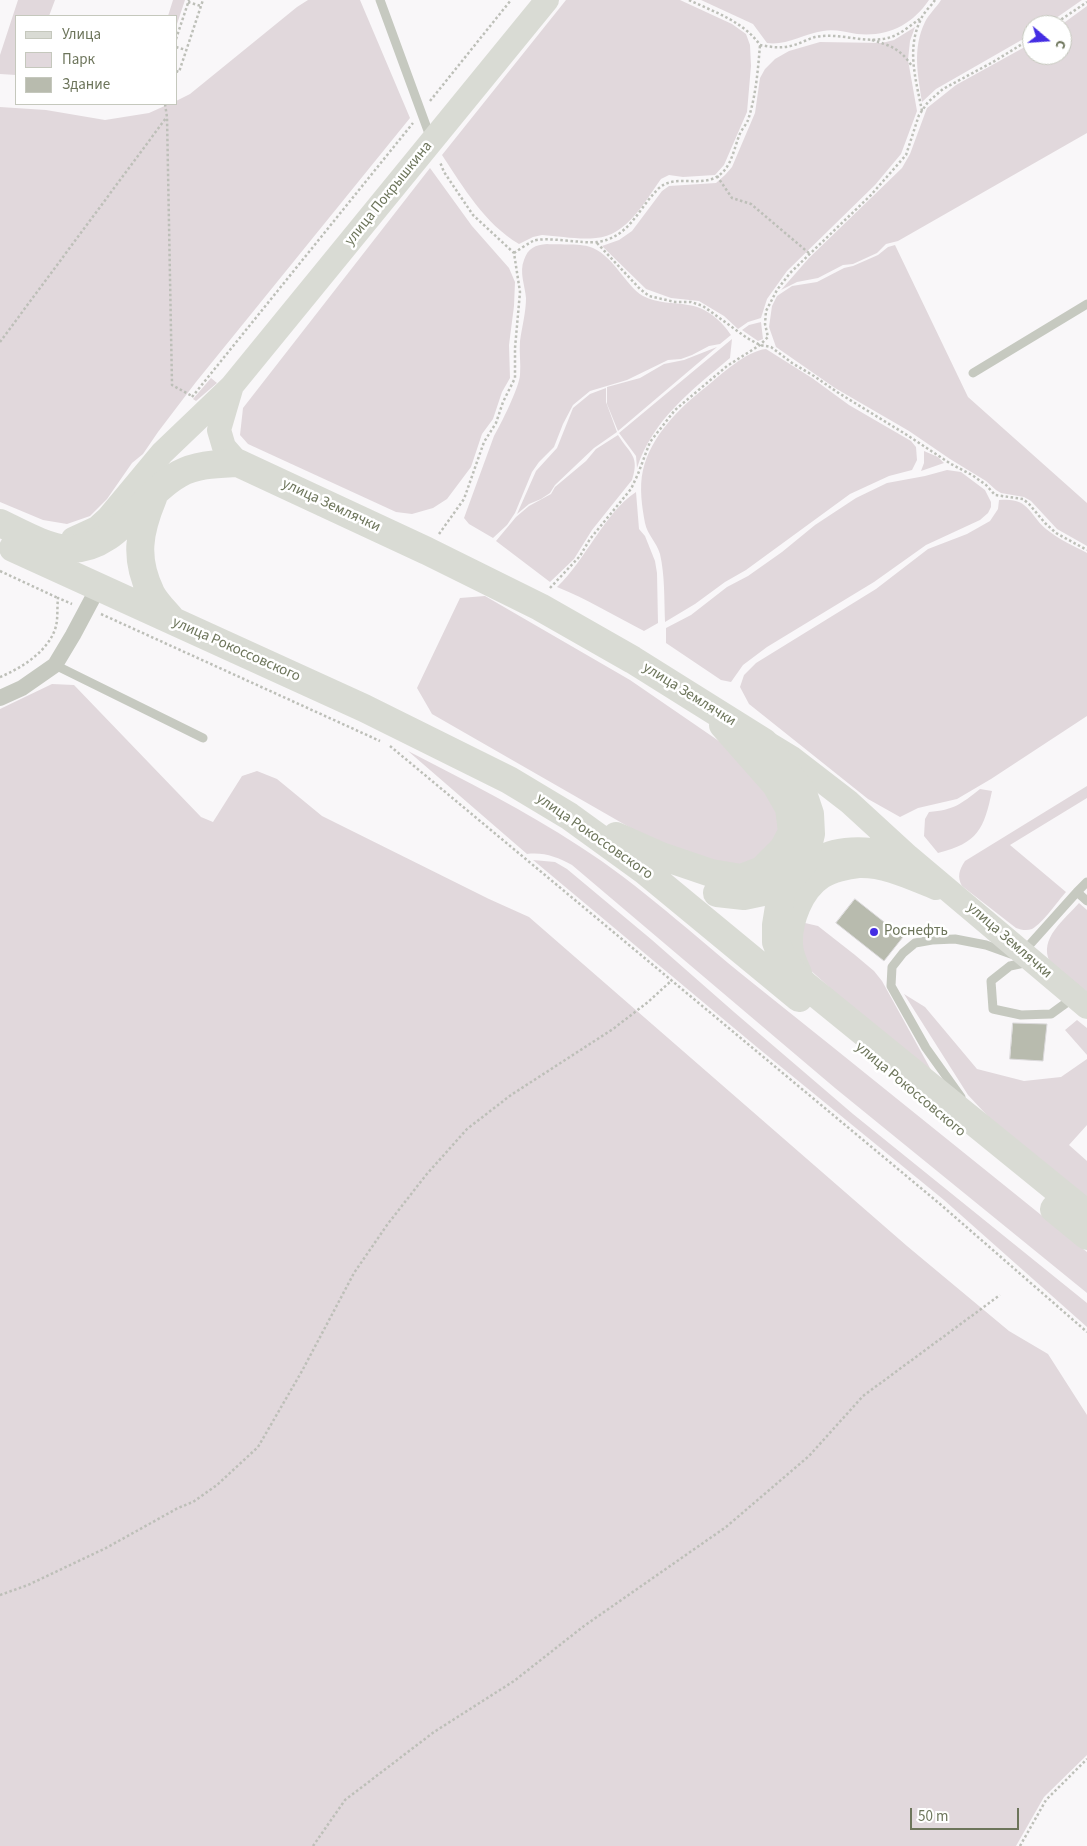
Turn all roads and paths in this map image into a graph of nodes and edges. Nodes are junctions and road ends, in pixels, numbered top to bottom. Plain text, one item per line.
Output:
1 (203, 0) edge
2 (380, 0) edge
3 (511, 0) edge
4 (547, 0) edge
5 (689, 0) edge
6 (935, 0) edge
7 (189, 1) edge
8 (1087, 2) edge
9 (201, 6) junction
10 (1068, 15) edge
11 (921, 18) junction
12 (178, 34) edge
13 (868, 39) junction
14 (1022, 44) edge
15 (760, 45) junction
16 (178, 48) edge
17 (186, 50) junction
18 (913, 66) junction
19 (178, 72) edge
20 (165, 105) edge
21 (922, 111) junction
22 (421, 112) junction
23 (167, 117) junction
24 (432, 142) junction
25 (717, 176) junction
26 (597, 242) junction
27 (514, 253) junction
28 (810, 254) junction
29 (1087, 304) edge
30 (0, 342) edge
31 (760, 345) junction
32 (973, 374) dead end
33 (232, 387) junction
34 (192, 396) junction
35 (186, 404) dead end
36 (238, 463) junction
37 (154, 495) junction
38 (0, 523) edge
39 (0, 542) edge
40 (46, 544) junction
41 (1087, 550) edge
42 (427, 551) junction
43 (0, 572) edge
44 (58, 598) junction
45 (93, 599) junction
46 (540, 606) junction
47 (174, 622) junction
48 (55, 665) junction
49 (0, 677) edge
50 (0, 698) edge
51 (709, 709) junction
52 (203, 738) dead end
53 (764, 742) junction
54 (570, 816) junction
55 (910, 857) junction
56 (804, 863) junction
57 (646, 871) junction
58 (1087, 882) edge
59 (782, 888) junction
60 (1077, 892) junction
61 (958, 897) junction
62 (1087, 901) edge
63 (1027, 957) junction
64 (671, 981) junction
65 (804, 984) junction
66 (1081, 1002) edge
67 (986, 1132) junction
68 (1087, 1214) edge
69 (1087, 1236) edge
70 (1000, 1296) dead end
71 (1087, 1332) edge
72 (0, 1595) edge
73 (1087, 1759) edge
74 (313, 1846) edge
75 (1020, 1846) edge

1 - 9 path
2 - 22 lane
3 - 22 path
4 - 24 main road, улица Покрышкина
5 - 15 path
6 - 11 path
7 - 9 path
7 - 12 path
8 - 10 path
9 - 17 path
11 - 13 path
11 - 18 path
13 - 15 path
13 - 18 path
14 - 21 path
15 - 25 path
16 - 17 path
17 - 19 path
18 - 21 path
20 - 23 path
21 - 28 path
22 - 24 lane
22 - 34 path
23 - 30 path
23 - 34 path
24 - 27 path
24 - 33 main road, улица Покрышкина
25 - 26 path
25 - 28 path
26 - 27 path
26 - 31 path
27 - 42 path
28 - 31 path
29 - 32 lane
31 - 41 path
31 - 46 path
33 - 36 main road
33 - 40 main road
34 - 35 path
36 - 37 highway
36 - 42 highway, улица Землячки
37 - 40 highway
37 - 47 highway
38 - 40 highway
39 - 45 highway, улица Рокоссовского
42 - 46 highway, улица Землячки
43 - 44 path
44 - 45 path
44 - 49 path
45 - 47 highway, улица Рокоссовского
45 - 48 street
45 - 64 path
46 - 51 highway, улица Землячки
47 - 54 highway, улица Рокоссовского
48 - 50 street
48 - 52 lane
51 - 53 highway, улица Землячки
51 - 54 highway
53 - 55 main road, улица Землячки
53 - 56 highway
54 - 57 highway, улица Рокоссовского
55 - 56 main road
55 - 61 main road, улица Землячки
56 - 59 highway
57 - 59 highway
57 - 69 highway, улица Рокоссовского
58 - 60 lane
59 - 65 highway, улица Рокоссовского
60 - 62 lane
60 - 63 lane
61 - 63 main road, улица Землячки
61 - 65 main road
63 - 66 main road, улица Землячки
63 - 66 lane
63 - 67 lane
64 - 71 path
64 - 72 path
65 - 67 highway, улица Рокоссовского
67 - 68 highway, улица Рокоссовского
70 - 74 path
73 - 75 path

